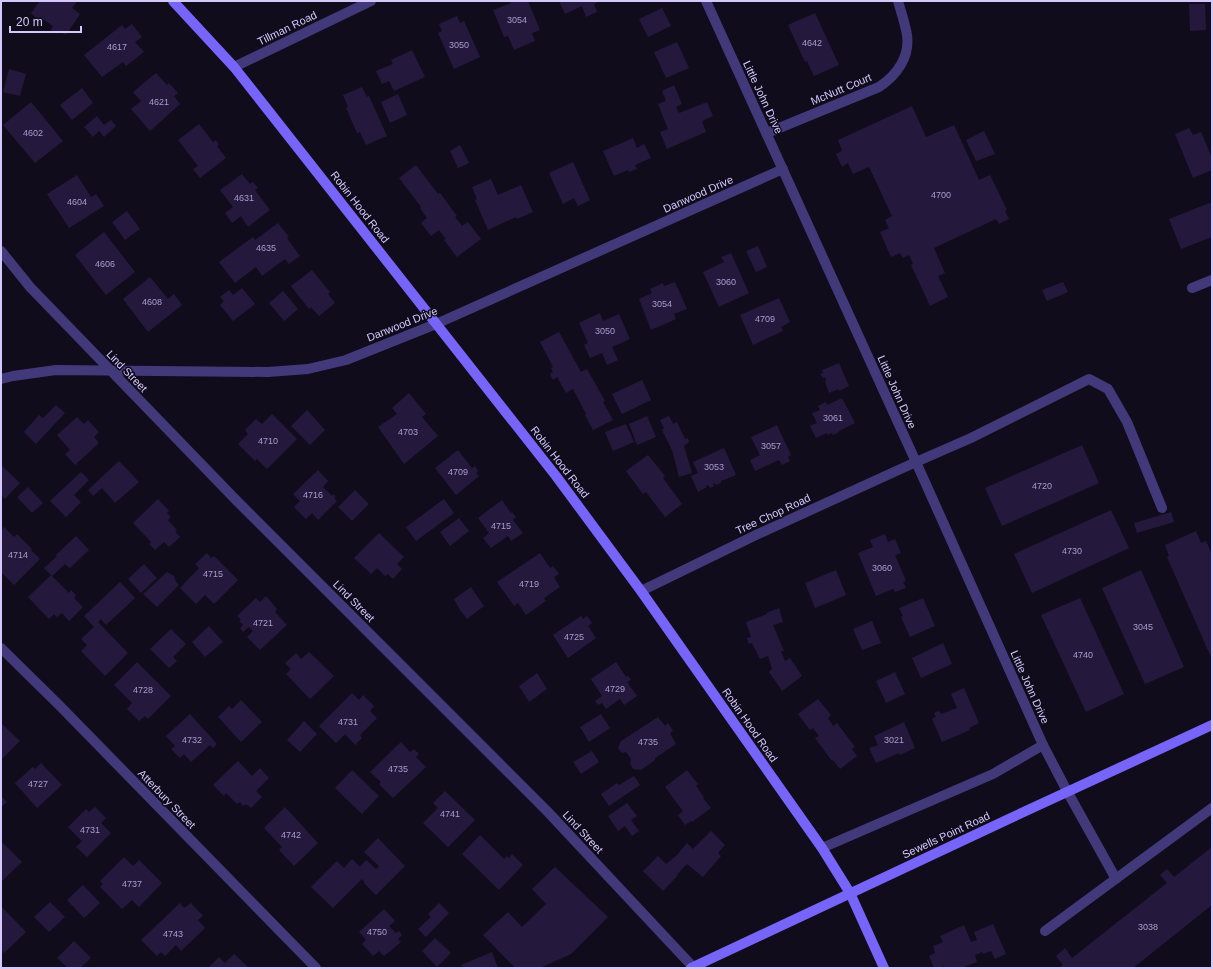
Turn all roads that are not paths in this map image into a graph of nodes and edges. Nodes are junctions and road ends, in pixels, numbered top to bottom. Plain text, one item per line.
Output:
1 (173, 1) edge
2 (371, 1) edge
3 (706, 1) edge
4 (898, 1) edge
5 (234, 67) junction
6 (767, 133) junction
7 (783, 169) junction
8 (1, 251) edge
9 (1212, 280) edge
10 (1192, 288) dead end
11 (436, 324) junction
12 (110, 370) junction
13 (1, 378) edge
14 (916, 462) junction
15 (1162, 508) dead end
16 (641, 591) junction
17 (1, 648) edge
18 (1212, 725) edge
19 (1043, 745) junction
20 (1068, 792) junction
21 (1212, 808) edge
22 (822, 848) junction
23 (1116, 879) junction
24 (850, 893) junction
25 (1045, 931) dead end
26 (316, 968) edge
27 (692, 968) edge
28 (884, 968) edge

1 - 5 street, Robin Hood Road
2 - 5 street, Tillman Road
3 - 6 street, Little John Drive
4 - 6 street, McNutt Court
5 - 11 street, Robin Hood Road
6 - 7 street, Little John Drive
7 - 11 street, Danwood Drive
7 - 14 street, Little John Drive
8 - 12 street, Lind Street
9 - 10 street
11 - 12 street, Danwood Drive
11 - 16 street, Robin Hood Road
12 - 13 street, Danwood Drive
12 - 27 street, Lind Street
14 - 15 street, Tree Chop Road
14 - 16 street, Tree Chop Road
14 - 19 street, Little John Drive
16 - 22 street, Robin Hood Road
17 - 26 street, Atterbury Street
18 - 20 street, Sewells Point Road
19 - 20 street, Little John Drive
19 - 22 street
20 - 23 street, Little John Drive
20 - 24 street, Sewells Point Road
21 - 23 street
22 - 24 street, Robin Hood Road
23 - 25 street
24 - 27 street, Sewells Point Road
24 - 28 street, Robin Hood Road

